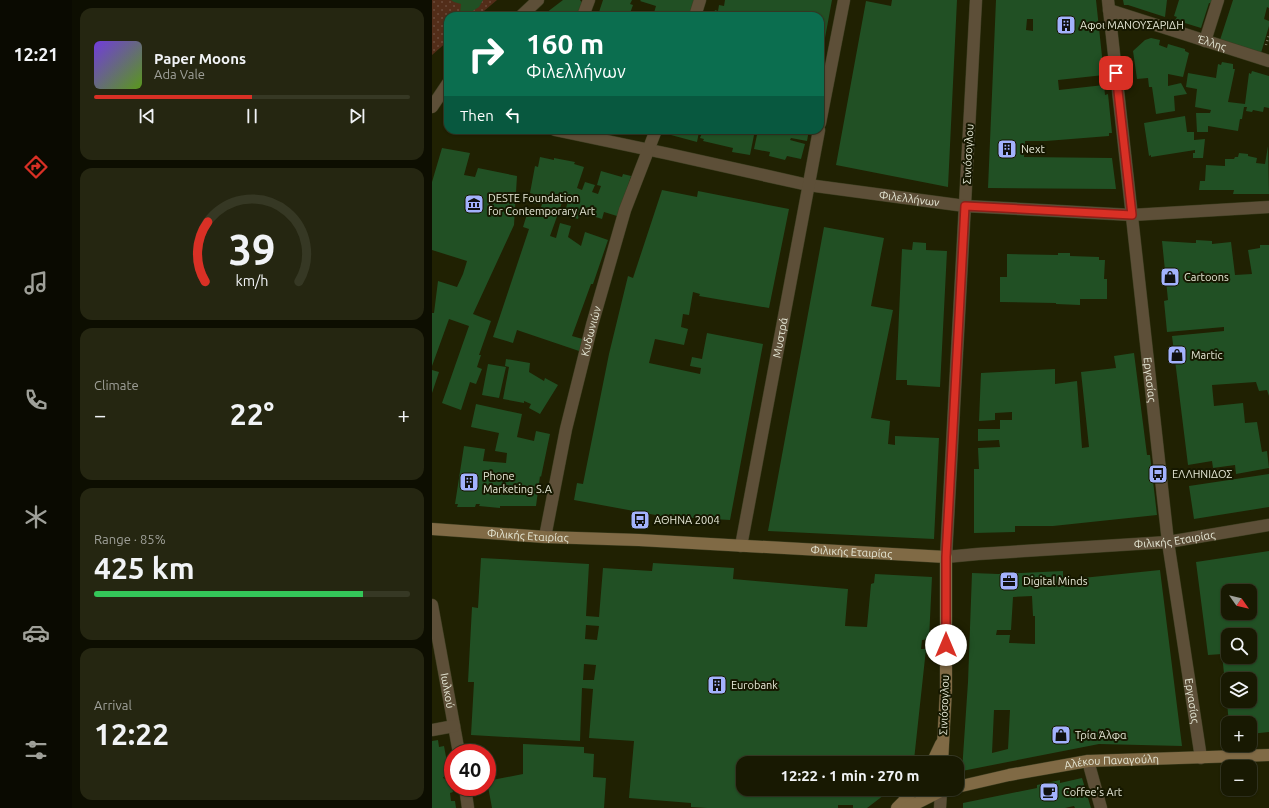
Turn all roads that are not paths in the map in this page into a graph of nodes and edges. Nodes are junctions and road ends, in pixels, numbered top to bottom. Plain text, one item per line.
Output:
1 (538, 0) edge
2 (589, 0) edge
3 (700, 0) edge
4 (844, 0) edge
5 (976, 0) edge
6 (1218, 0) edge
7 (1109, 5) edge
8 (524, 12) edge
9 (584, 12) edge
10 (696, 12) edge
11 (1205, 41) junction
12 (1269, 61) edge
13 (444, 89) edge
14 (824, 102) edge
15 (432, 107) edge
16 (574, 134) edge
17 (655, 134) edge
18 (818, 134) edge
19 (649, 150) junction
20 (808, 186) junction
21 (965, 206) junction
22 (1269, 207) edge
23 (1132, 215) junction
24 (1269, 525) edge
25 (432, 529) edge
26 (545, 537) junction
27 (1168, 542) junction
28 (741, 546) junction
29 (946, 557) junction
30 (432, 605) edge
31 (454, 726) junction
32 (432, 730) edge
33 (943, 740) junction
34 (457, 744) edge
35 (1269, 755) edge
36 (935, 756) edge
37 (942, 756) edge
38 (1201, 758) junction
39 (1088, 761) junction
40 (964, 785) edge
41 (466, 796) edge
42 (908, 796) edge
43 (931, 796) edge
44 (942, 796) edge
45 (468, 808) edge
46 (897, 808) edge
47 (907, 808) edge
48 (940, 808) edge
49 (1101, 808) edge

1 - 8 street
2 - 9 street
3 - 10 street
4 - 14 street
5 - 21 street, Σινιόσογλου
6 - 11 street
7 - 11 street, Έλλης
7 - 23 street, Εργασίας
11 - 12 street, Έλλης
13 - 15 street
16 - 19 street, Φιλελλήνων
17 - 19 street, Κυδωνιών
18 - 20 street, Μυστρά
19 - 20 street, Φιλελλήνων
19 - 26 street, Κυδωνιών
20 - 21 street, Φιλελλήνων
20 - 28 street, Μυστρά
21 - 23 street, Φιλελλήνων
21 - 29 street, Σινιόσογλου
22 - 23 street, Φιλελλήνων
23 - 27 street, Εργασίας
24 - 27 street, Φιλικής Εταιρίας
25 - 26 street, Φιλικής Εταιρίας
26 - 28 street, Φιλικής Εταιρίας
27 - 29 street, Φιλικής Εταιρίας
27 - 38 street, Εργασίας
28 - 29 street, Φιλικής Εταιρίας
29 - 33 street, Σινιόσογλου
30 - 31 street, Ιωλκού
31 - 32 street
31 - 34 street, Ιωλκού
33 - 36 street
33 - 37 street, Σινιόσογλου
35 - 38 street, Αλέκου Παναγούλη
38 - 39 street, Αλέκου Παναγούλη
39 - 40 street, Αλέκου Παναγούλη
39 - 49 street
41 - 45 street
42 - 46 street
43 - 47 street
44 - 48 street

